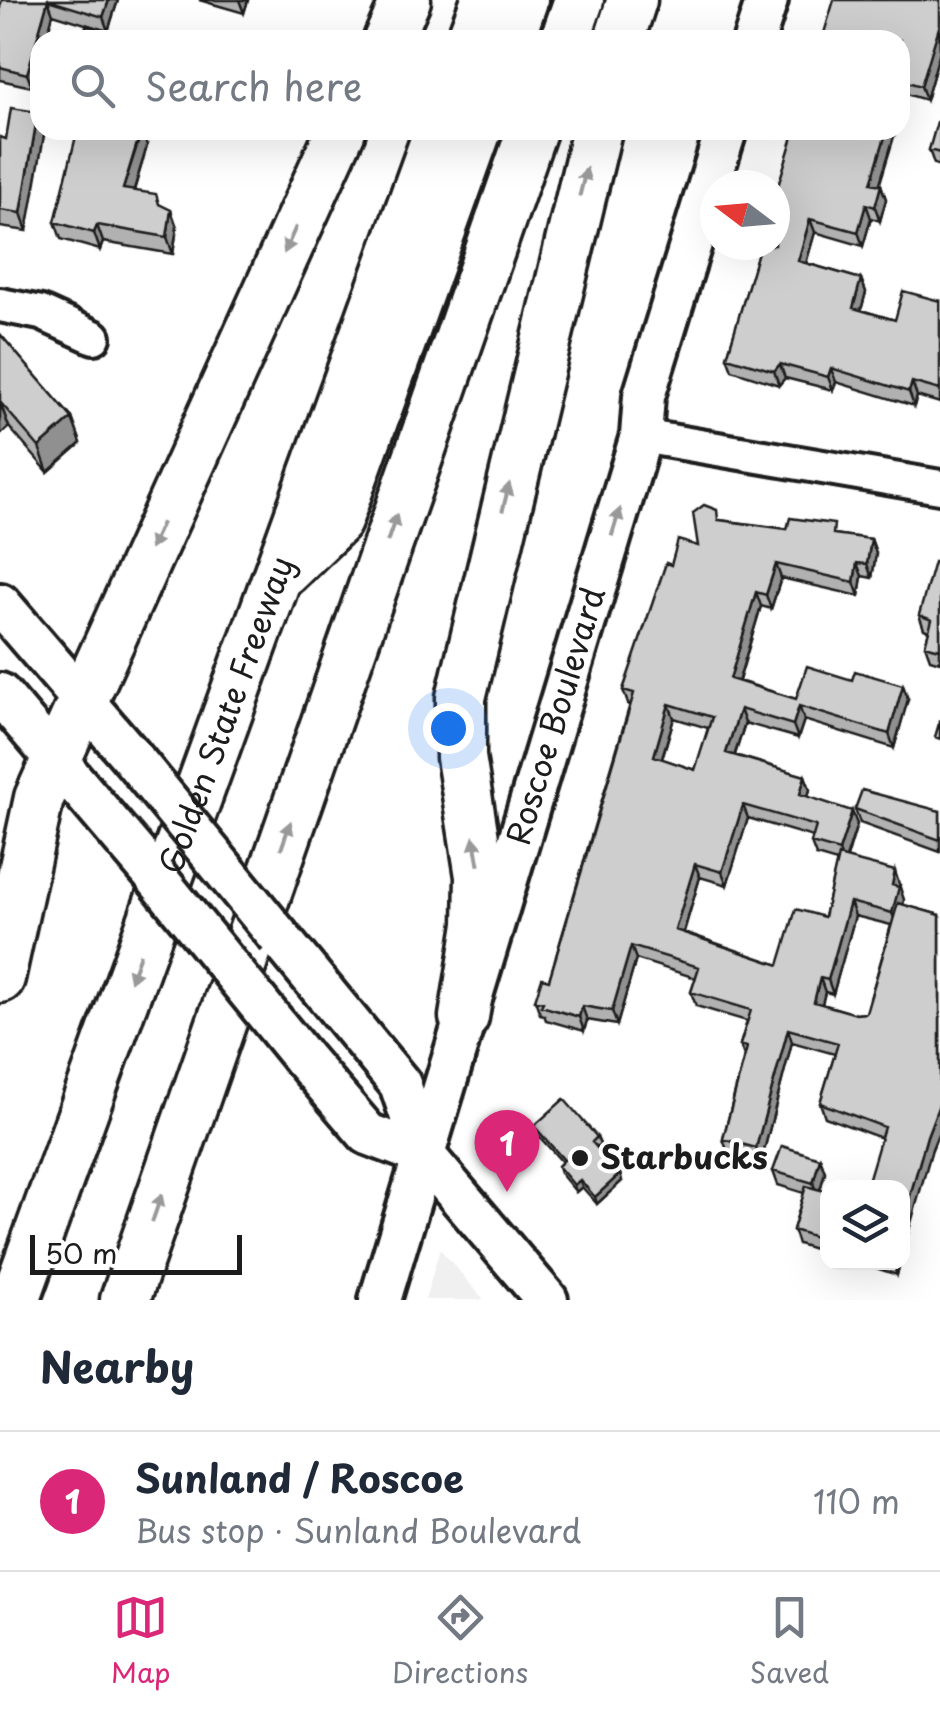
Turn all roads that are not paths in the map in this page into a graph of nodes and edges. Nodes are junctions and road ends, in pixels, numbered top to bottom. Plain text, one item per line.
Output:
1 (406, 0) edge
2 (486, 0) edge
3 (524, 0) edge
4 (548, 0) edge
5 (579, 0) edge
6 (632, 0) edge
7 (766, 0) edge
8 (392, 30) edge
9 (475, 30) edge
10 (513, 30) edge
11 (538, 30) edge
12 (568, 30) edge
13 (622, 30) edge
14 (757, 30) edge
15 (336, 140) edge
16 (435, 140) edge
17 (473, 140) edge
18 (498, 140) edge
19 (528, 140) edge
20 (594, 140) edge
21 (723, 140) edge
22 (474, 292) junction
23 (0, 305) edge
24 (94, 337) dead end
25 (641, 436) junction
26 (940, 487) edge
27 (276, 580) junction
28 (0, 604) edge
29 (0, 694) edge
30 (82, 699) junction
31 (31, 745) edge
32 (0, 978) edge
33 (464, 1017) junction
34 (424, 1155) junction
35 (15, 1300) edge
36 (125, 1300) edge
37 (380, 1300) edge
38 (547, 1300) edge

1 - 8 highway
2 - 9 highway
3 - 10 highway
4 - 11 highway
5 - 12 highway
6 - 13 highway
7 - 14 main road
15 -> 30 highway
16 - 27 highway, Golden State Freeway
17 - 27 highway
18 - 22 highway
19 - 22 highway
33 -> 20 highway
21 - 25 main road, Roscoe Boulevard
36 -> 22 highway
23 - 24 street
25 - 26 street
33 -> 25 main road, Roscoe Boulevard
27 -> 35 highway, Golden State Freeway
28 - 30 main road
29 - 31 main road
30 - 31 highway
30 - 34 main road, bridge
31 - 32 highway
31 - 34 main road, bridge
33 - 34 main road, Roscoe Boulevard
34 - 37 main road, Roscoe Boulevard
34 - 38 main road

